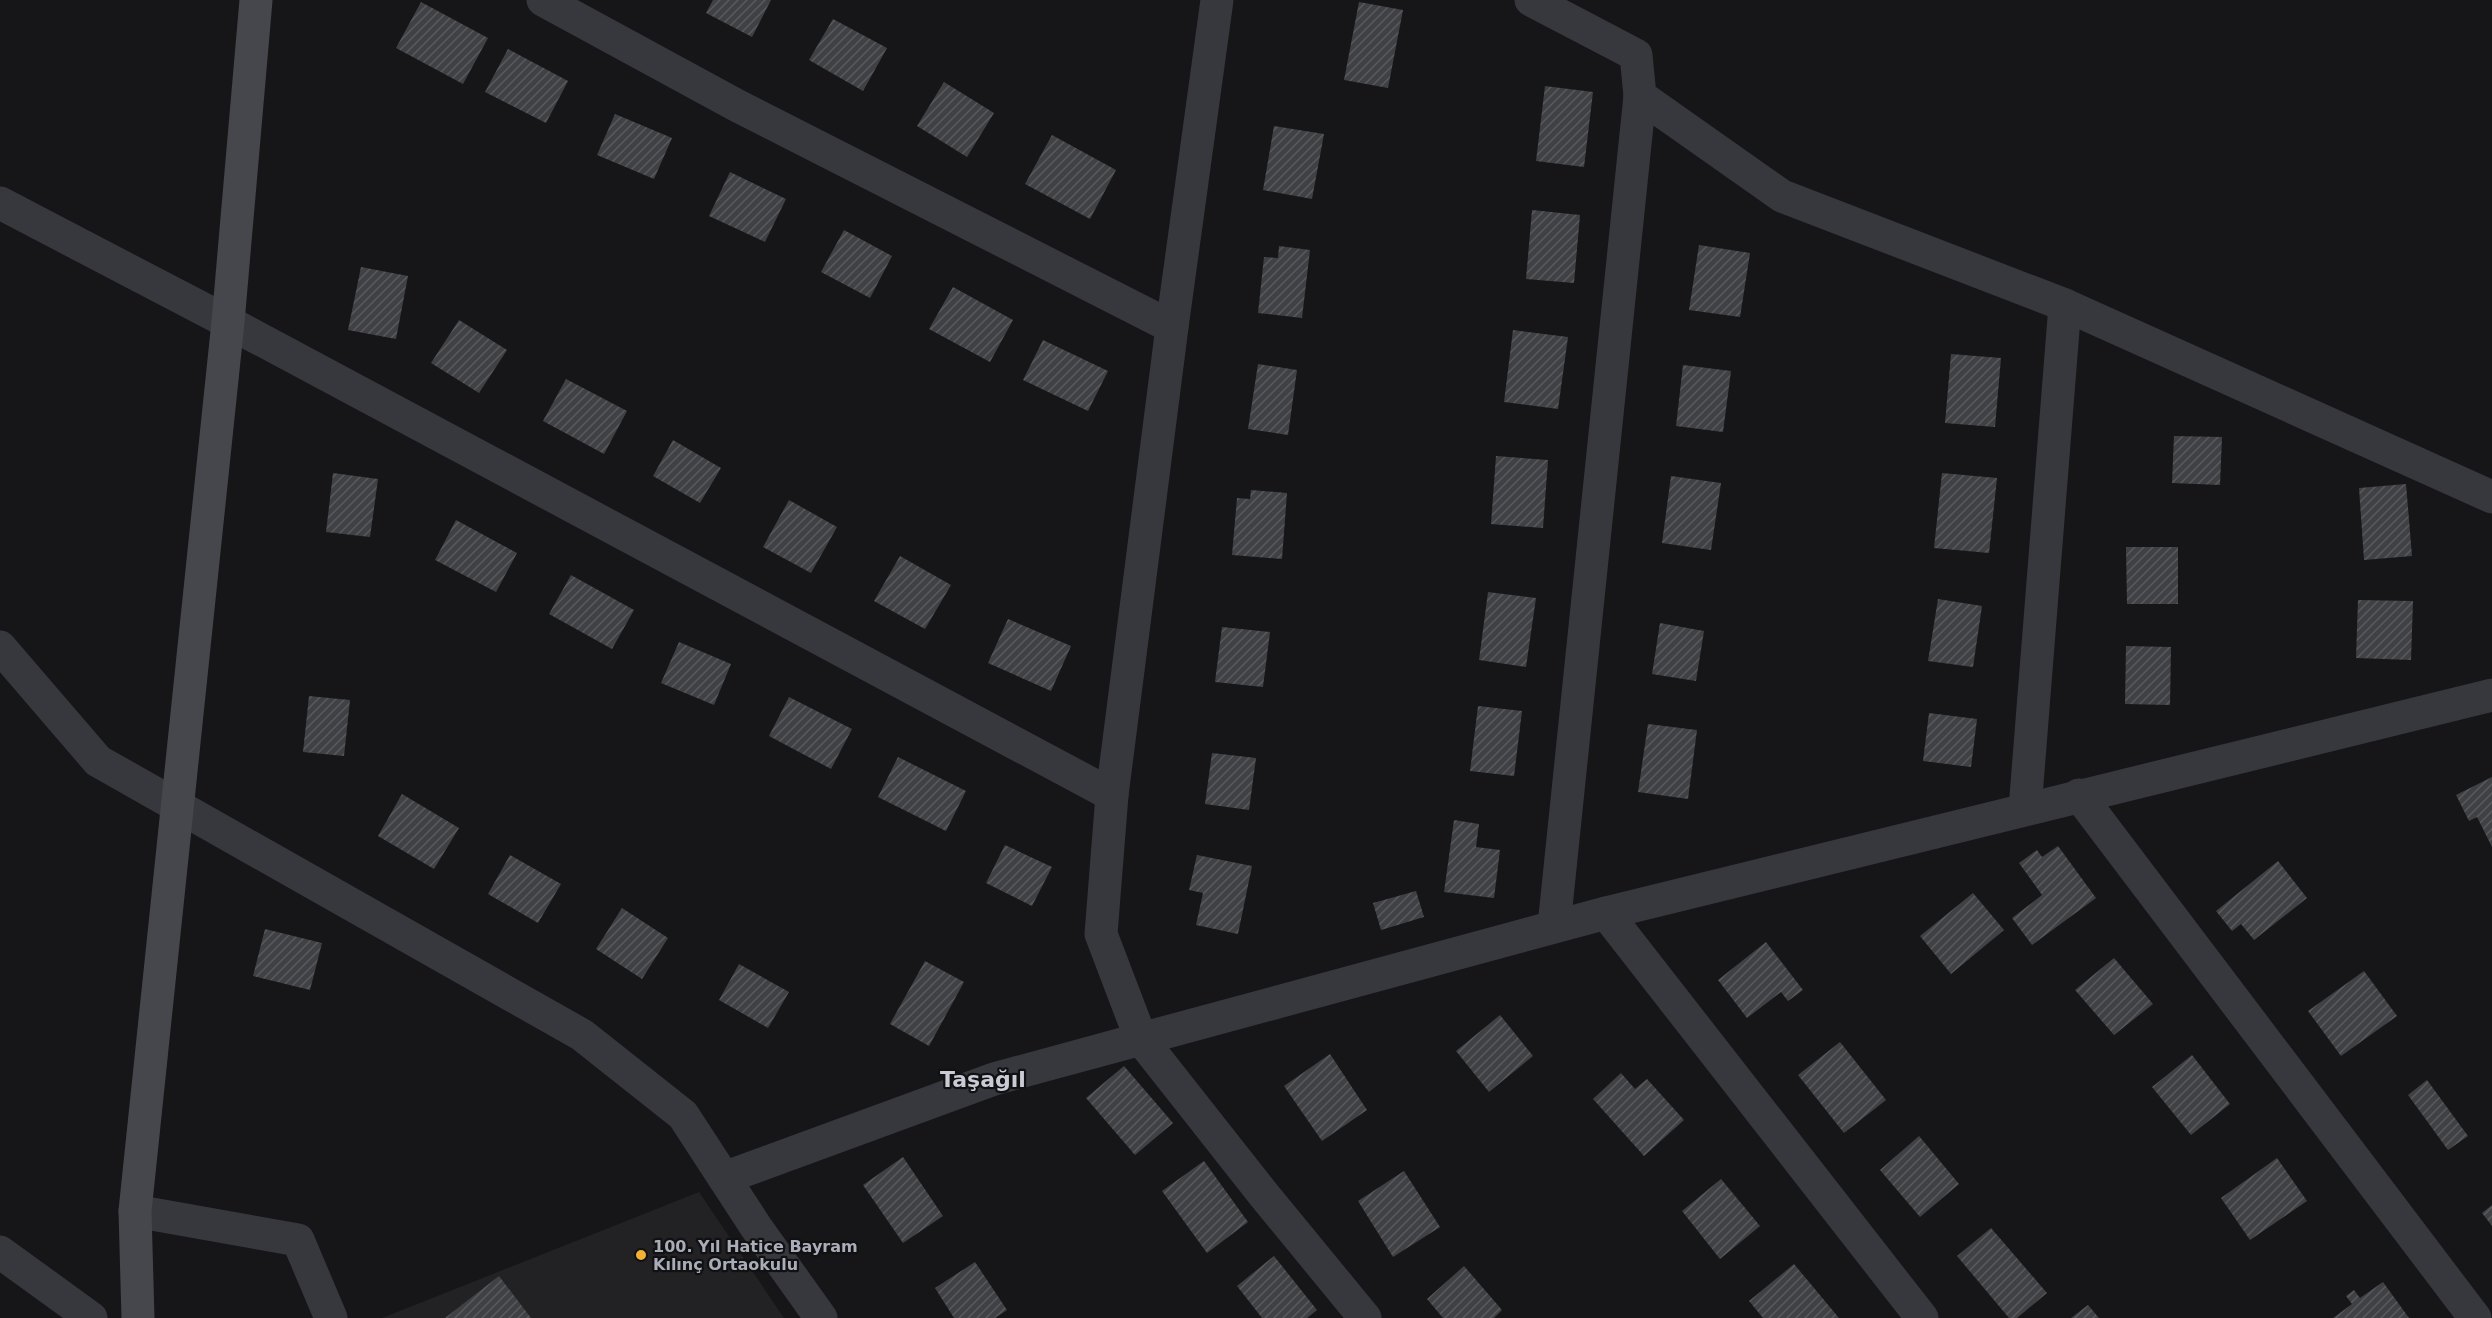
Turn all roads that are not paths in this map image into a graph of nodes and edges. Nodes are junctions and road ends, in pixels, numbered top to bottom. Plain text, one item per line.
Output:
1 (256, 0) edge
2 (543, 0) edge
3 (1217, 0) edge
4 (1531, 0) edge
5 (1640, 96) junction
6 (0, 203) edge
7 (2065, 305) junction
8 (228, 322) junction
9 (1172, 327) junction
10 (2492, 497) edge
11 (0, 647) edge
12 (2492, 695) edge
13 (1112, 795) junction
14 (2079, 795) junction
15 (178, 808) junction
16 (2025, 809) junction
17 (1606, 913) junction
18 (1554, 926) junction
19 (1141, 1039) junction
20 (724, 1178) junction
21 (135, 1211) junction
22 (0, 1252) edge
23 (91, 1318) edge
24 (138, 1318) edge
25 (331, 1318) edge
26 (821, 1318) edge
27 (1365, 1318) edge
28 (1922, 1318) edge
29 (2475, 1318) edge

1 - 8 street
2 - 9 street
3 - 9 street
4 - 5 street
5 - 7 street
5 - 18 street
6 - 8 street
7 - 10 street
7 - 16 street
8 - 13 street
8 - 15 street
9 - 13 street
11 - 15 street
12 - 14 street
13 - 19 street
14 - 16 street
14 - 29 street
15 - 20 street
15 - 21 street
16 - 17 street
17 - 18 street
17 - 28 street
18 - 19 street
19 - 20 street
19 - 27 street
20 - 26 street
21 - 24 street
21 - 25 street
22 - 23 street

